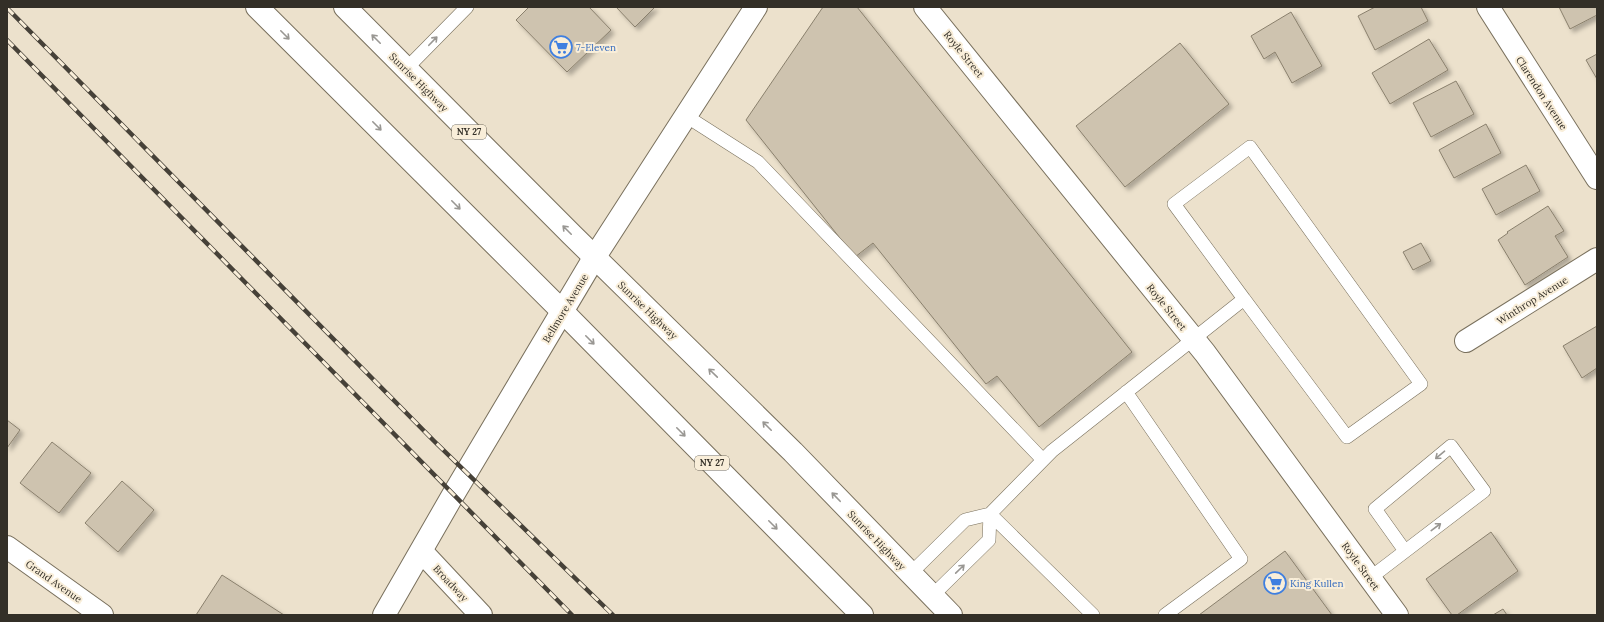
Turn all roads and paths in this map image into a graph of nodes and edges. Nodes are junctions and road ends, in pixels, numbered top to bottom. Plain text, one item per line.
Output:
1 (257, 7) edge
2 (344, 7) edge
3 (756, 7) edge
4 (926, 7) edge
5 (1488, 7) edge
6 (466, 8) edge
7 (406, 69) junction
8 (686, 116) junction
9 (1597, 178) edge
10 (594, 258) junction
11 (1597, 259) edge
12 (1244, 299) junction
13 (563, 312) junction
14 (1193, 339) junction
15 (1466, 341) dead end
16 (1126, 392) junction
17 (1043, 460) junction
18 (990, 514) junction
19 (7, 547) edge
20 (1405, 551) junction
21 (422, 552) junction
22 (910, 574) junction
23 (1370, 578) junction
24 (932, 596) junction
25 (102, 615) edge
26 (384, 615) edge
27 (481, 615) edge
28 (862, 615) edge
29 (951, 615) edge
30 (1093, 615) edge
31 (1165, 615) edge
32 (1397, 615) edge

1 -> 13 main road, NY 27
7 -> 2 main road, Sunrise Highway / NY 27
3 - 8 main road, Bellmore Avenue
4 - 14 main road, Royle Street
5 - 9 main road, Clarendon Avenue
7 -> 6 lane
10 -> 7 main road, Sunrise Highway / NY 27
8 - 10 main road, Bellmore Avenue
8 - 17 lane
10 - 13 main road, Bellmore Avenue
22 -> 10 main road, Sunrise Highway / NY 27
11 - 15 main road, Winthrop Avenue
12 - 12 lane
12 - 14 lane
13 - 21 main road, Bellmore Avenue
13 -> 28 main road, NY 27
14 - 16 lane
14 - 23 main road, Royle Street
16 - 17 lane
16 - 31 lane
17 - 18 lane
18 - 22 lane
24 -> 18 lane
18 - 30 lane
19 - 25 main road, Grand Avenue
20 -> 20 lane
20 - 23 lane
21 - 26 main road, Bellmore Avenue
21 - 27 main road, Broadway
22 - 24 main road, Sunrise Highway / NY 27
23 - 32 main road, Royle Street
24 - 29 main road, Sunrise Highway / NY 27

